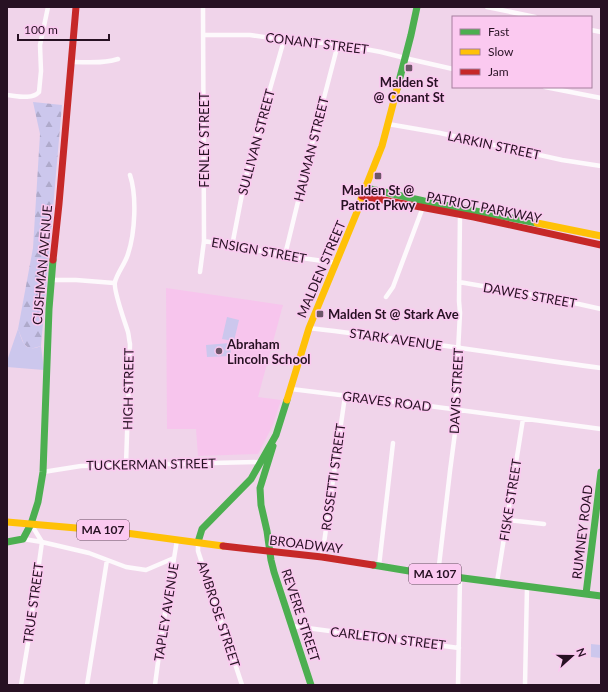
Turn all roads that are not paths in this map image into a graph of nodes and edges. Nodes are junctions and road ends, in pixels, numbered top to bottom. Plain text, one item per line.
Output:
1 (48, 7) edge
2 (76, 7) edge
3 (203, 7) edge
4 (417, 7) edge
5 (487, 7) edge
6 (530, 16) edge
7 (203, 35) junction
8 (284, 40) junction
9 (338, 44) junction
10 (405, 58) junction
11 (118, 59) dead end
12 (72, 62) junction
13 (452, 69) edge
14 (550, 88) edge
15 (7, 95) edge
16 (601, 98) edge
17 (388, 124) junction
18 (601, 166) edge
19 (130, 175) dead end
20 (366, 188) junction
21 (362, 196) junction
22 (423, 204) junction
23 (461, 211) junction
24 (601, 236) edge
25 (204, 241) junction
26 (601, 244) edge
27 (232, 246) junction
28 (285, 255) junction
29 (337, 263) junction
30 (200, 272) dead end
31 (51, 280) junction
32 (459, 282) junction
33 (114, 283) junction
34 (386, 297) dead end
35 (601, 309) edge
36 (309, 328) junction
37 (458, 348) junction
38 (601, 368) edge
39 (291, 389) junction
40 (345, 396) junction
41 (456, 410) junction
42 (523, 419) junction
43 (601, 429) edge
44 (276, 435) junction
45 (393, 443) dead end
46 (260, 462) junction
47 (126, 465) junction
48 (43, 472) junction
49 (601, 472) edge
50 (507, 520) junction
51 (7, 522) edge
52 (31, 524) junction
53 (544, 524) dead end
54 (23, 539) junction
55 (178, 540) junction
56 (7, 542) edge
57 (42, 542) junction
58 (198, 542) junction
59 (269, 552) junction
60 (174, 558) junction
61 (322, 558) junction
62 (107, 560) junction
63 (379, 566) junction
64 (438, 574) junction
65 (460, 577) junction
66 (497, 582) junction
67 (527, 586) junction
68 (586, 594) junction
69 (601, 596) edge
70 (292, 626) junction
71 (459, 648) junction
72 (21, 685) edge
73 (87, 685) edge
74 (155, 685) edge
75 (242, 685) edge
76 (312, 685) edge
77 (458, 685) edge
78 (525, 685) edge

1 - 15 street
2 - 12 street, CUSHMAN AVENUE
3 - 7 street, FENLEY STREET
4 - 10 street, MALDEN STREET
5 - 6 street
7 - 8 street, CONANT STREET
7 - 25 street, FENLEY STREET
8 - 9 street, CONANT STREET
8 - 27 street, SULLIVAN STREET
9 - 10 street, CONANT STREET
9 - 28 street, HAUMAN STREET
10 - 13 street, CONANT STREET
10 - 17 street, MALDEN STREET
11 - 12 street
12 - 31 street, CUSHMAN AVENUE
14 - 16 street
17 - 18 street, LARKIN STREET
17 - 20 street, MALDEN STREET
19 - 33 street
20 - 21 street, MALDEN STREET
20 - 22 street, PATRIOT PARKWAY
21 - 22 street, PATRIOT PARKWAY
21 - 29 street, MALDEN STREET
22 - 23 street, PATRIOT PARKWAY
22 - 34 street
23 - 24 street, PATRIOT PARKWAY
23 - 26 street, PATRIOT PARKWAY
23 - 32 street, DAVIS STREET
25 - 27 street, ENSIGN STREET
25 - 30 street, FENLEY STREET
27 - 28 street, ENSIGN STREET
28 - 29 street, ENSIGN STREET
29 - 36 street, MALDEN STREET
31 - 33 street
31 - 48 street, CUSHMAN AVENUE
32 - 35 street, DAWES STREET
32 - 37 street, DAVIS STREET
33 - 47 street, HIGH STREET
36 - 37 street, STARK AVENUE
36 - 39 street, MALDEN STREET
37 - 38 street, STARK AVENUE
37 - 41 street, DAVIS STREET
39 - 40 street, GRAVES ROAD
39 - 44 street, MALDEN STREET
40 - 41 street, GRAVES ROAD
40 - 61 street, ROSSETTI STREET
41 - 42 street, GRAVES ROAD
41 - 64 street, DAVIS STREET
42 - 43 street, GRAVES ROAD
42 - 50 street, FISKE STREET
44 - 46 street, MALDEN STREET
44 - 59 street, REVERE STREET
45 - 63 street
46 - 47 street, TUCKERMAN STREET
46 - 58 street, MALDEN STREET
47 - 48 street, TUCKERMAN STREET
48 - 52 street, CUSHMAN AVENUE
49 - 68 street, RUMNEY ROAD
50 - 53 street
50 - 66 street, FISKE STREET
51 - 52 street, BROADWAY / MA 107
52 - 54 street, CUSHMAN AVENUE
52 - 55 street, BROADWAY / MA 107
52 - 57 street
54 - 56 street
54 - 57 street
55 - 58 street, BROADWAY / MA 107
55 - 60 street, TAPLEY AVENUE
57 - 62 street
57 - 72 street, TRUE STREET
58 - 59 street, BROADWAY / MA 107
58 - 75 street, AMBROSE STREET
59 - 61 street, BROADWAY / MA 107
59 - 70 street, REVERE STREET
60 - 62 street
60 - 74 street, TAPLEY AVENUE
61 - 63 street, BROADWAY / MA 107
62 - 73 street
63 - 64 street, BROADWAY / MA 107
64 - 65 street, BROADWAY / MA 107
65 - 66 street, BROADWAY / MA 107
65 - 71 street
66 - 67 street, BROADWAY / MA 107
67 - 68 street, BROADWAY / MA 107
67 - 78 street
68 - 69 street, BROADWAY / MA 107
70 - 71 street, CARLETON STREET
70 - 76 street, REVERE STREET
71 - 77 street

